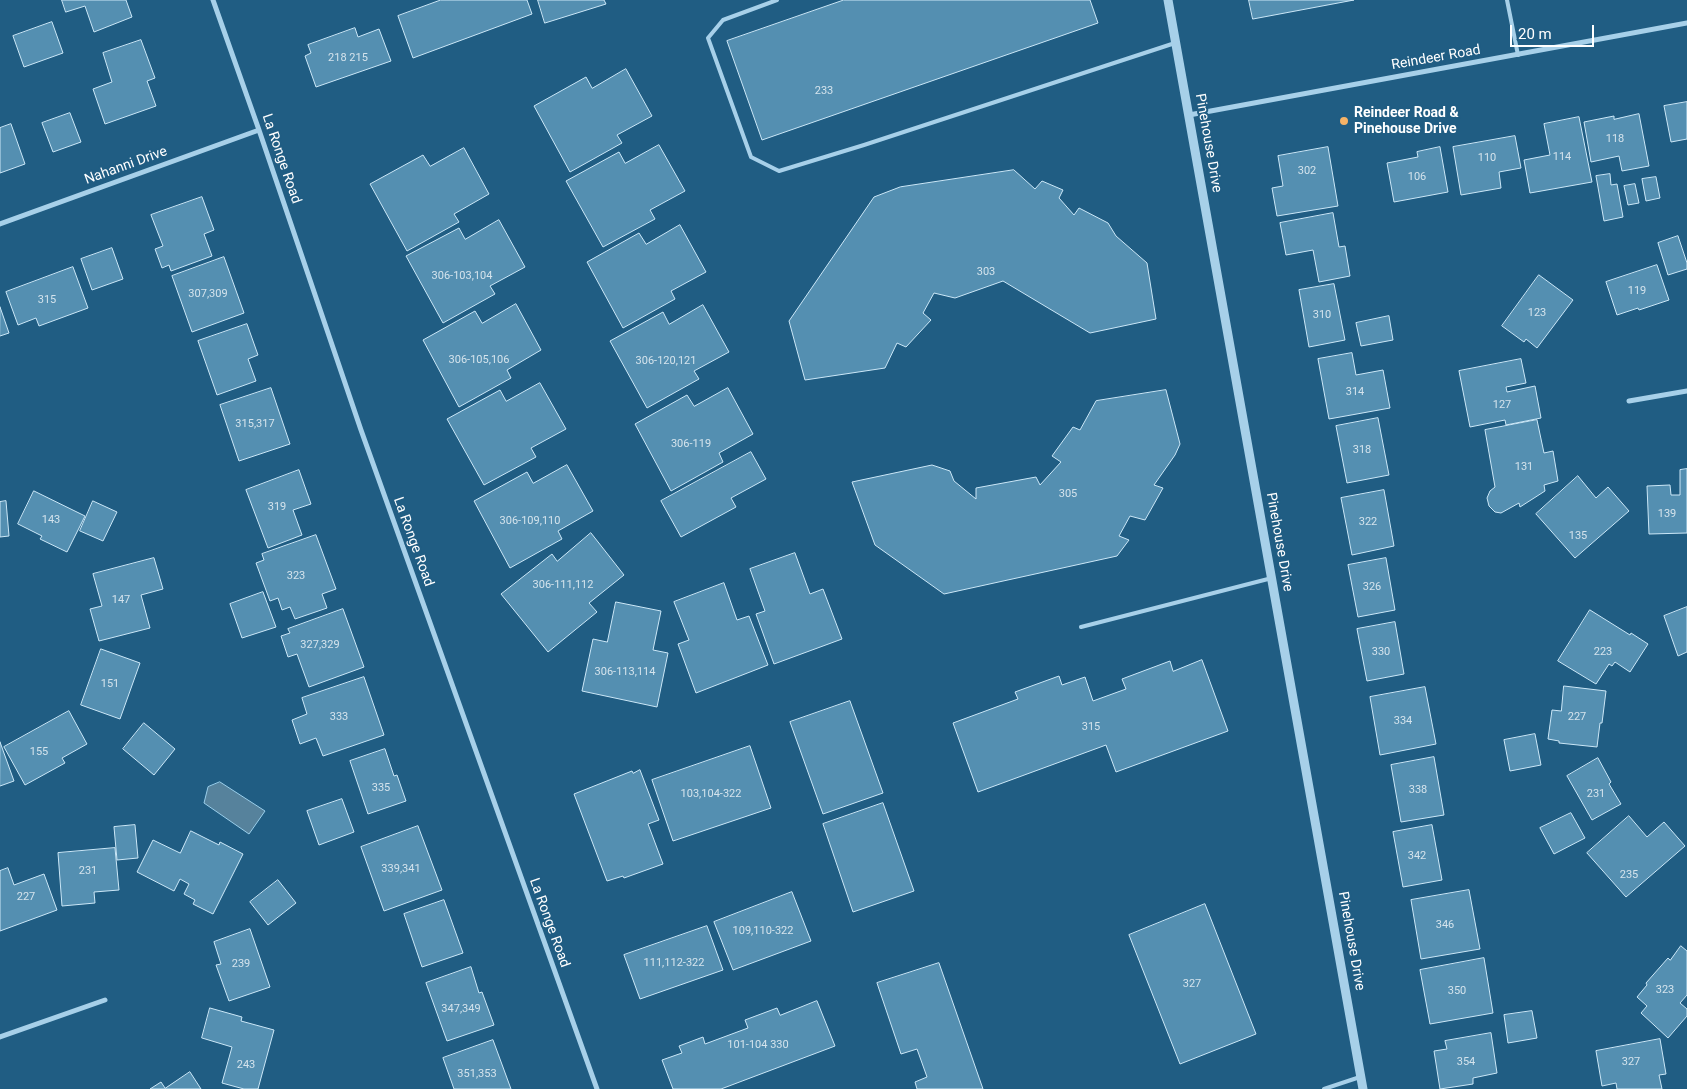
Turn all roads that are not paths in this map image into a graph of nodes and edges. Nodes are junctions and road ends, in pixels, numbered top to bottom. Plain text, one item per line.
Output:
1 (213, 0) edge
2 (777, 0) edge
3 (1168, 0) edge
4 (1507, 0) edge
5 (1687, 24) edge
6 (1176, 43) junction
7 (1518, 55) junction
8 (1189, 115) junction
9 (259, 130) junction
10 (0, 224) edge
11 (1687, 391) edge
12 (1629, 401) dead end
13 (1272, 578) junction
14 (1081, 627) dead end
15 (104, 1000) dead end
16 (0, 1037) edge
17 (1361, 1077) junction
18 (597, 1089) edge
19 (1324, 1089) edge
20 (1363, 1089) edge

1 - 9 street, La Ronge Road
2 - 6 lane
3 - 6 street, Pinehouse Drive
4 - 7 lane
5 - 7 street, Reindeer Road
6 - 8 street, Pinehouse Drive
7 - 8 street, Reindeer Road
8 - 13 street, Pinehouse Drive
9 - 10 street, Nahanni Drive
9 - 18 street, La Ronge Road
11 - 12 street
13 - 14 lane
13 - 17 street, Pinehouse Drive
15 - 16 street
17 - 19 lane
17 - 20 street, Pinehouse Drive

